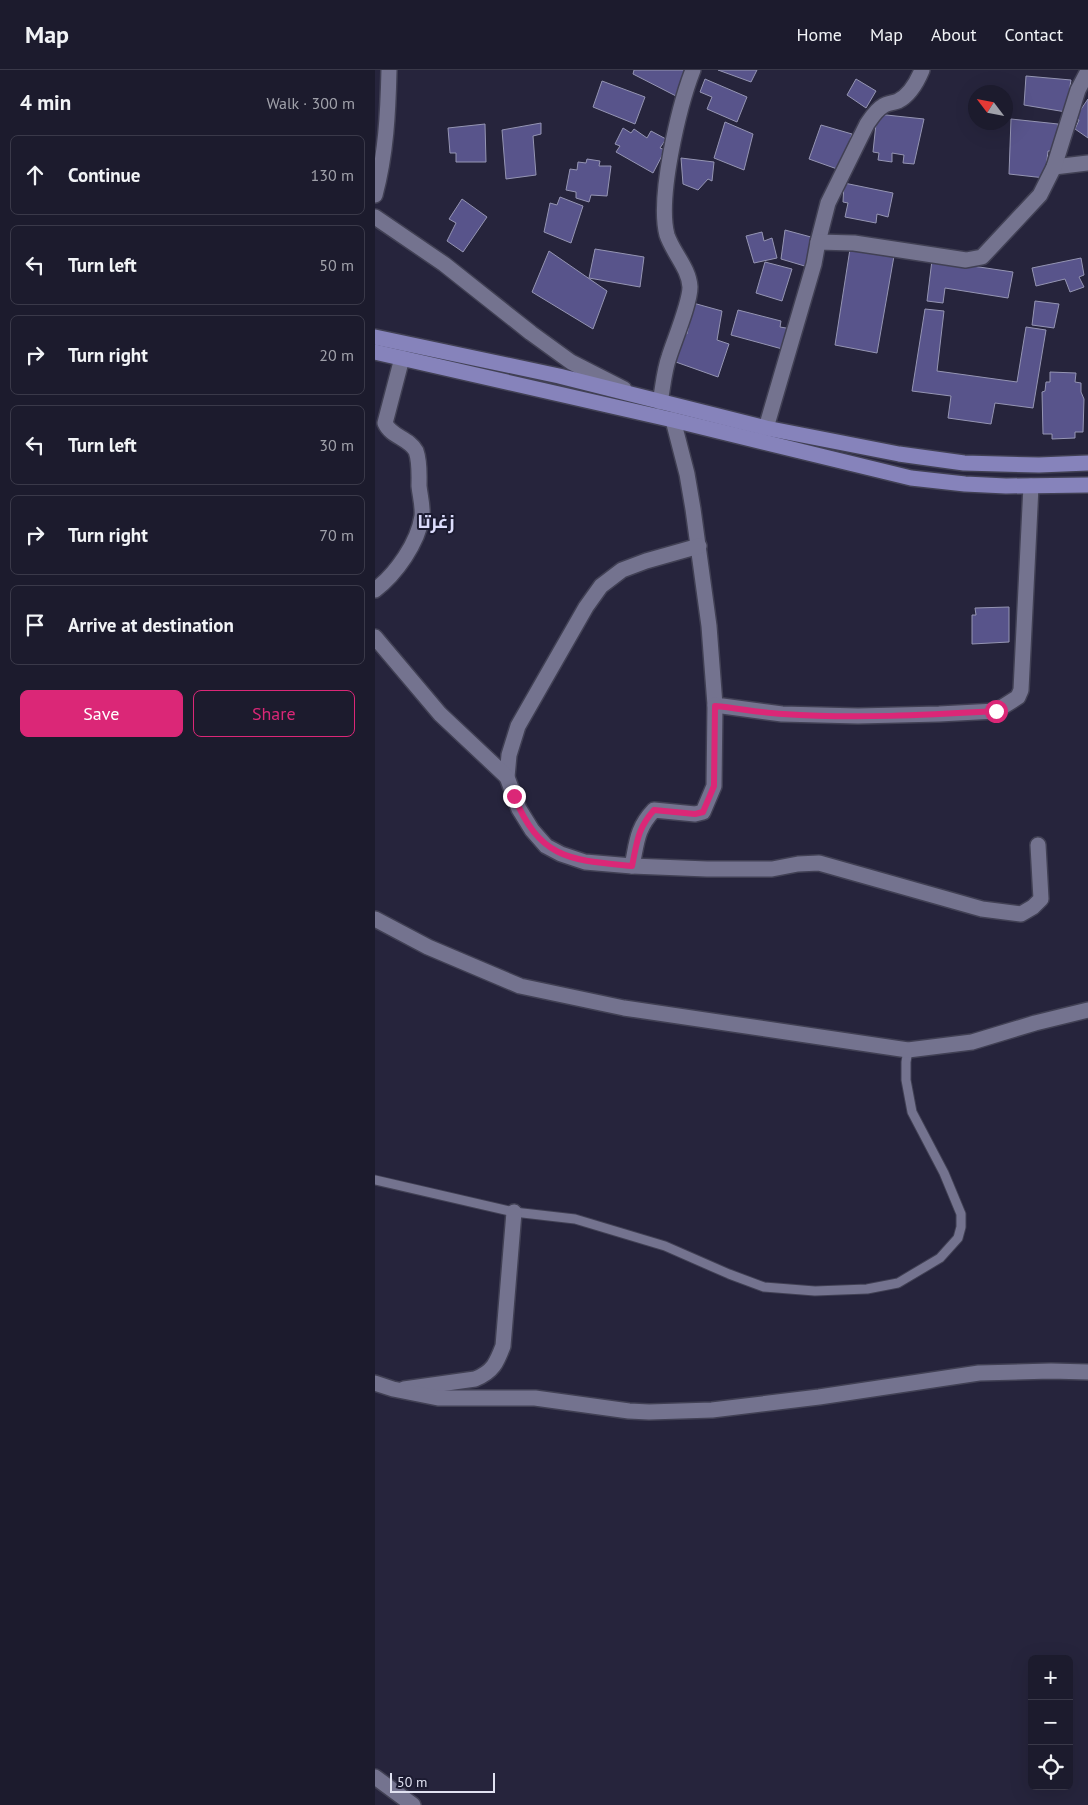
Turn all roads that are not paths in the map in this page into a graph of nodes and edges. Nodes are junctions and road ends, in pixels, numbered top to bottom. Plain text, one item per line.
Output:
1 (389, 70) edge
2 (693, 70) edge
3 (922, 70) edge
4 (1088, 71) edge
5 (1088, 163) edge
6 (1054, 167) junction
7 (375, 195) edge
8 (375, 217) edge
9 (818, 242) junction
10 (375, 337) edge
11 (375, 352) edge
12 (402, 358) junction
13 (559, 376) junction
14 (554, 394) junction
15 (642, 398) junction
16 (660, 402) junction
17 (673, 420) junction
18 (766, 428) junction
19 (1088, 463) edge
20 (1088, 485) edge
21 (1031, 486) junction
22 (699, 546) junction
23 (375, 590) edge
24 (375, 637) edge
25 (715, 706) junction
26 (507, 777) junction
27 (1038, 845) dead end
28 (632, 866) junction
29 (375, 919) edge
30 (1088, 1010) edge
31 (908, 1050) junction
32 (375, 1180) edge
33 (515, 1212) junction
34 (1088, 1372) edge
35 (375, 1383) edge
36 (393, 1389) junction
37 (375, 1777) edge
38 (413, 1805) edge

1 - 7 street
2 - 16 street
3 - 9 street
4 - 6 street
5 - 6 street
6 - 9 street
8 - 15 street
9 - 18 street
10 - 13 main road
11 - 12 main road
12 - 14 main road
12 - 23 street
13 - 14 main road
13 - 15 main road
14 - 17 main road
15 - 16 main road
16 - 18 main road
17 - 21 main road
17 - 22 street
18 - 19 main road
20 - 21 main road
21 - 25 street
22 - 25 street
22 - 26 street
24 - 26 street
25 - 28 street
26 - 28 street
27 - 28 street
29 - 31 street
30 - 31 street
31 - 33 lane
32 - 33 lane
33 - 36 street
34 - 36 street
35 - 36 street
37 - 38 street

